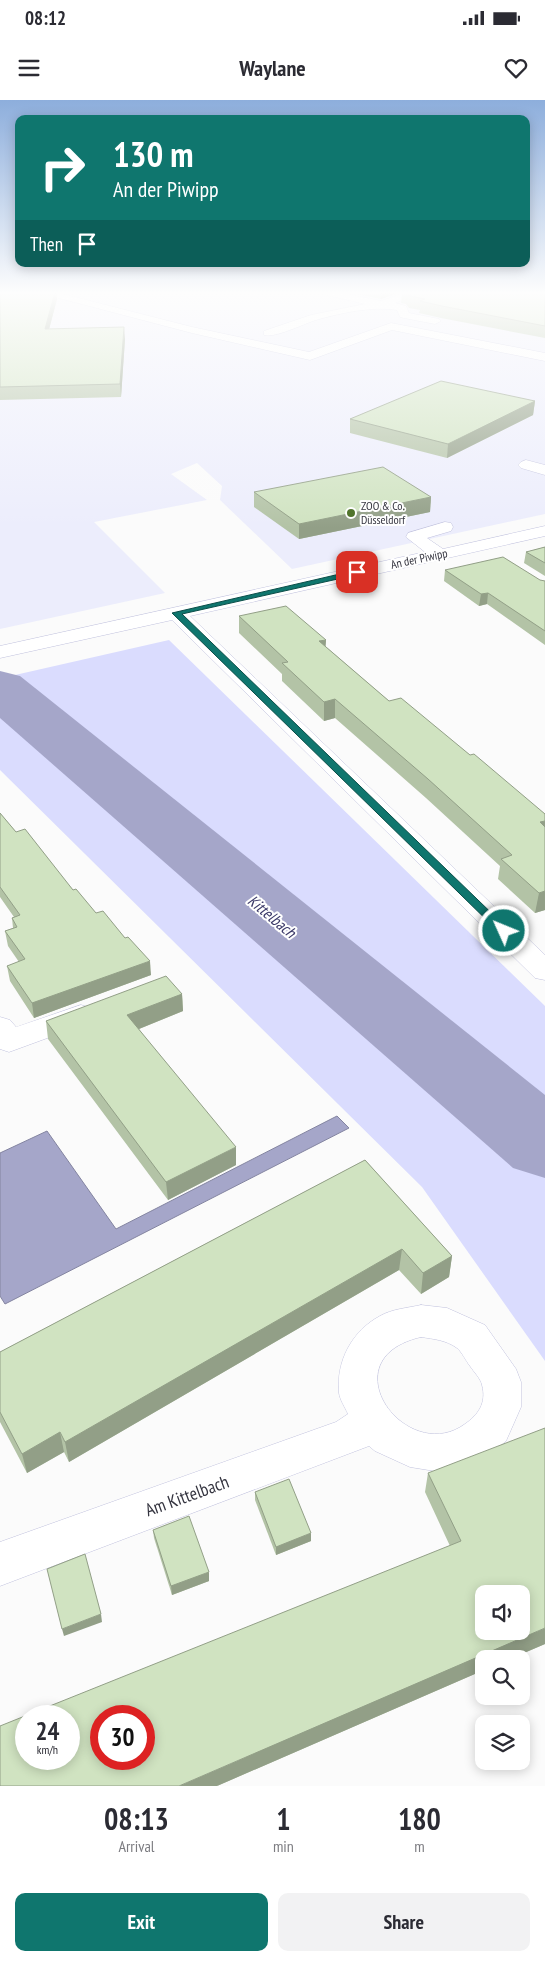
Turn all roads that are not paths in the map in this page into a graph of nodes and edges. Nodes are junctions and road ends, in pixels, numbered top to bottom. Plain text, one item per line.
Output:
1 (526, 465) dead end
2 (545, 470) edge
3 (445, 527) dead end
4 (545, 531) edge
5 (480, 545) junction
6 (439, 554) junction
7 (505, 560) edge
8 (176, 613) junction
9 (0, 652) edge
10 (545, 971) edge
11 (101, 1007) edge
12 (0, 1026) edge
13 (372, 1421) dead end
14 (0, 1564) edge

1 - 2 street
3 - 6 street
4 - 5 street, An der Piwipp
5 - 6 street, An der Piwipp
5 - 7 street
6 - 8 street, An der Piwipp
8 - 9 street, An der Piwipp
8 - 10 street
11 - 12 street
13 - 14 street, Am Kittelbach

